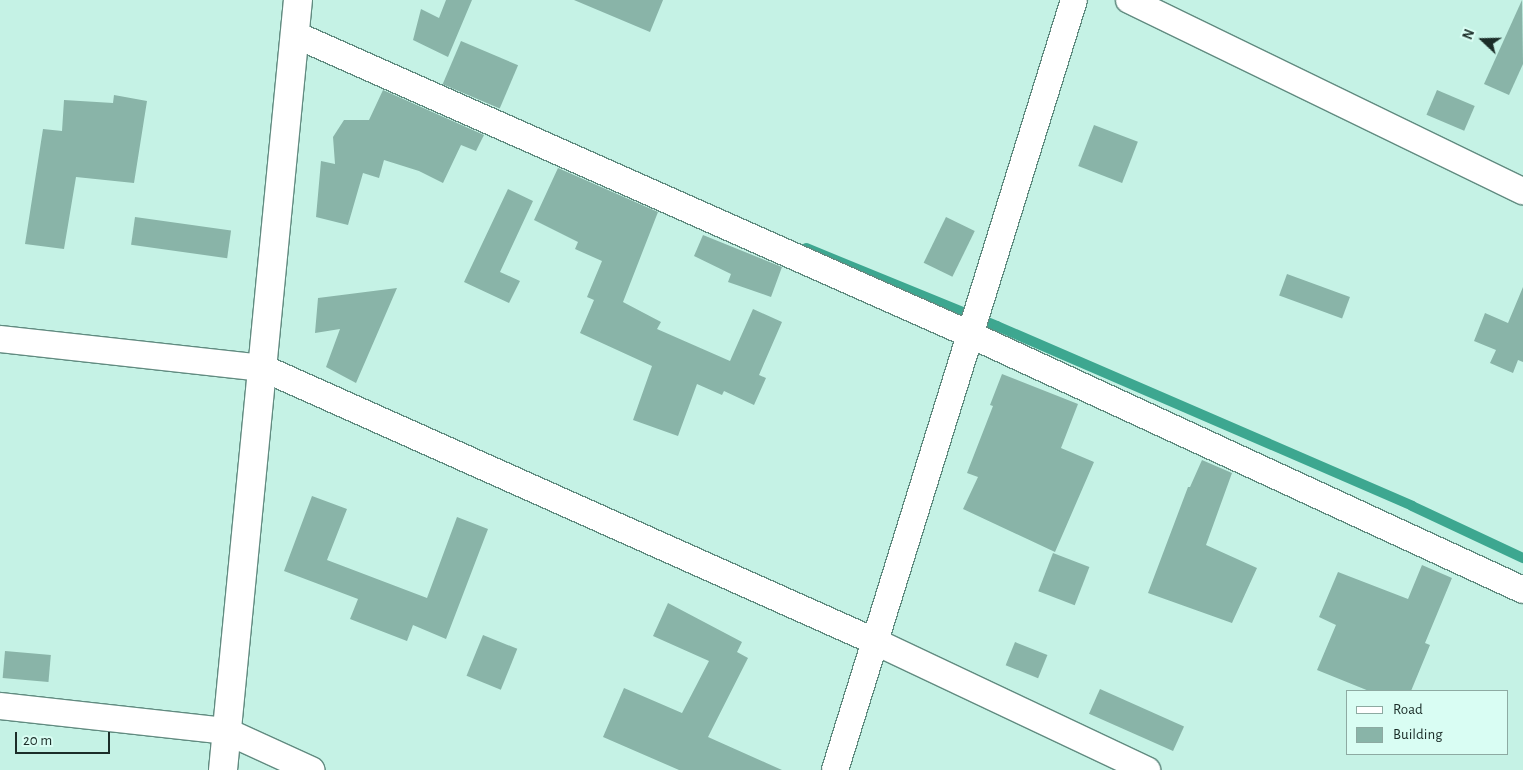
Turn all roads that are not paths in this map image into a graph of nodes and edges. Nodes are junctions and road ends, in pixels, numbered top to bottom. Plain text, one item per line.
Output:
1 (298, 0) edge
2 (1074, 0) edge
3 (1129, 0) edge
4 (296, 34) junction
5 (1523, 190) edge
6 (969, 334) junction
7 (0, 339) edge
8 (263, 368) junction
9 (1523, 590) edge
10 (876, 642) junction
11 (0, 706) edge
12 (226, 730) junction
13 (223, 770) edge
14 (311, 770) edge
15 (835, 770) edge
16 (1147, 770) edge

1 - 4 street
2 - 6 street
3 - 5 street
4 - 6 street
4 - 8 street
6 - 9 street
6 - 10 street
7 - 8 street
8 - 10 street
8 - 12 street
10 - 15 street
10 - 16 street
11 - 12 street
12 - 13 street
12 - 14 street

